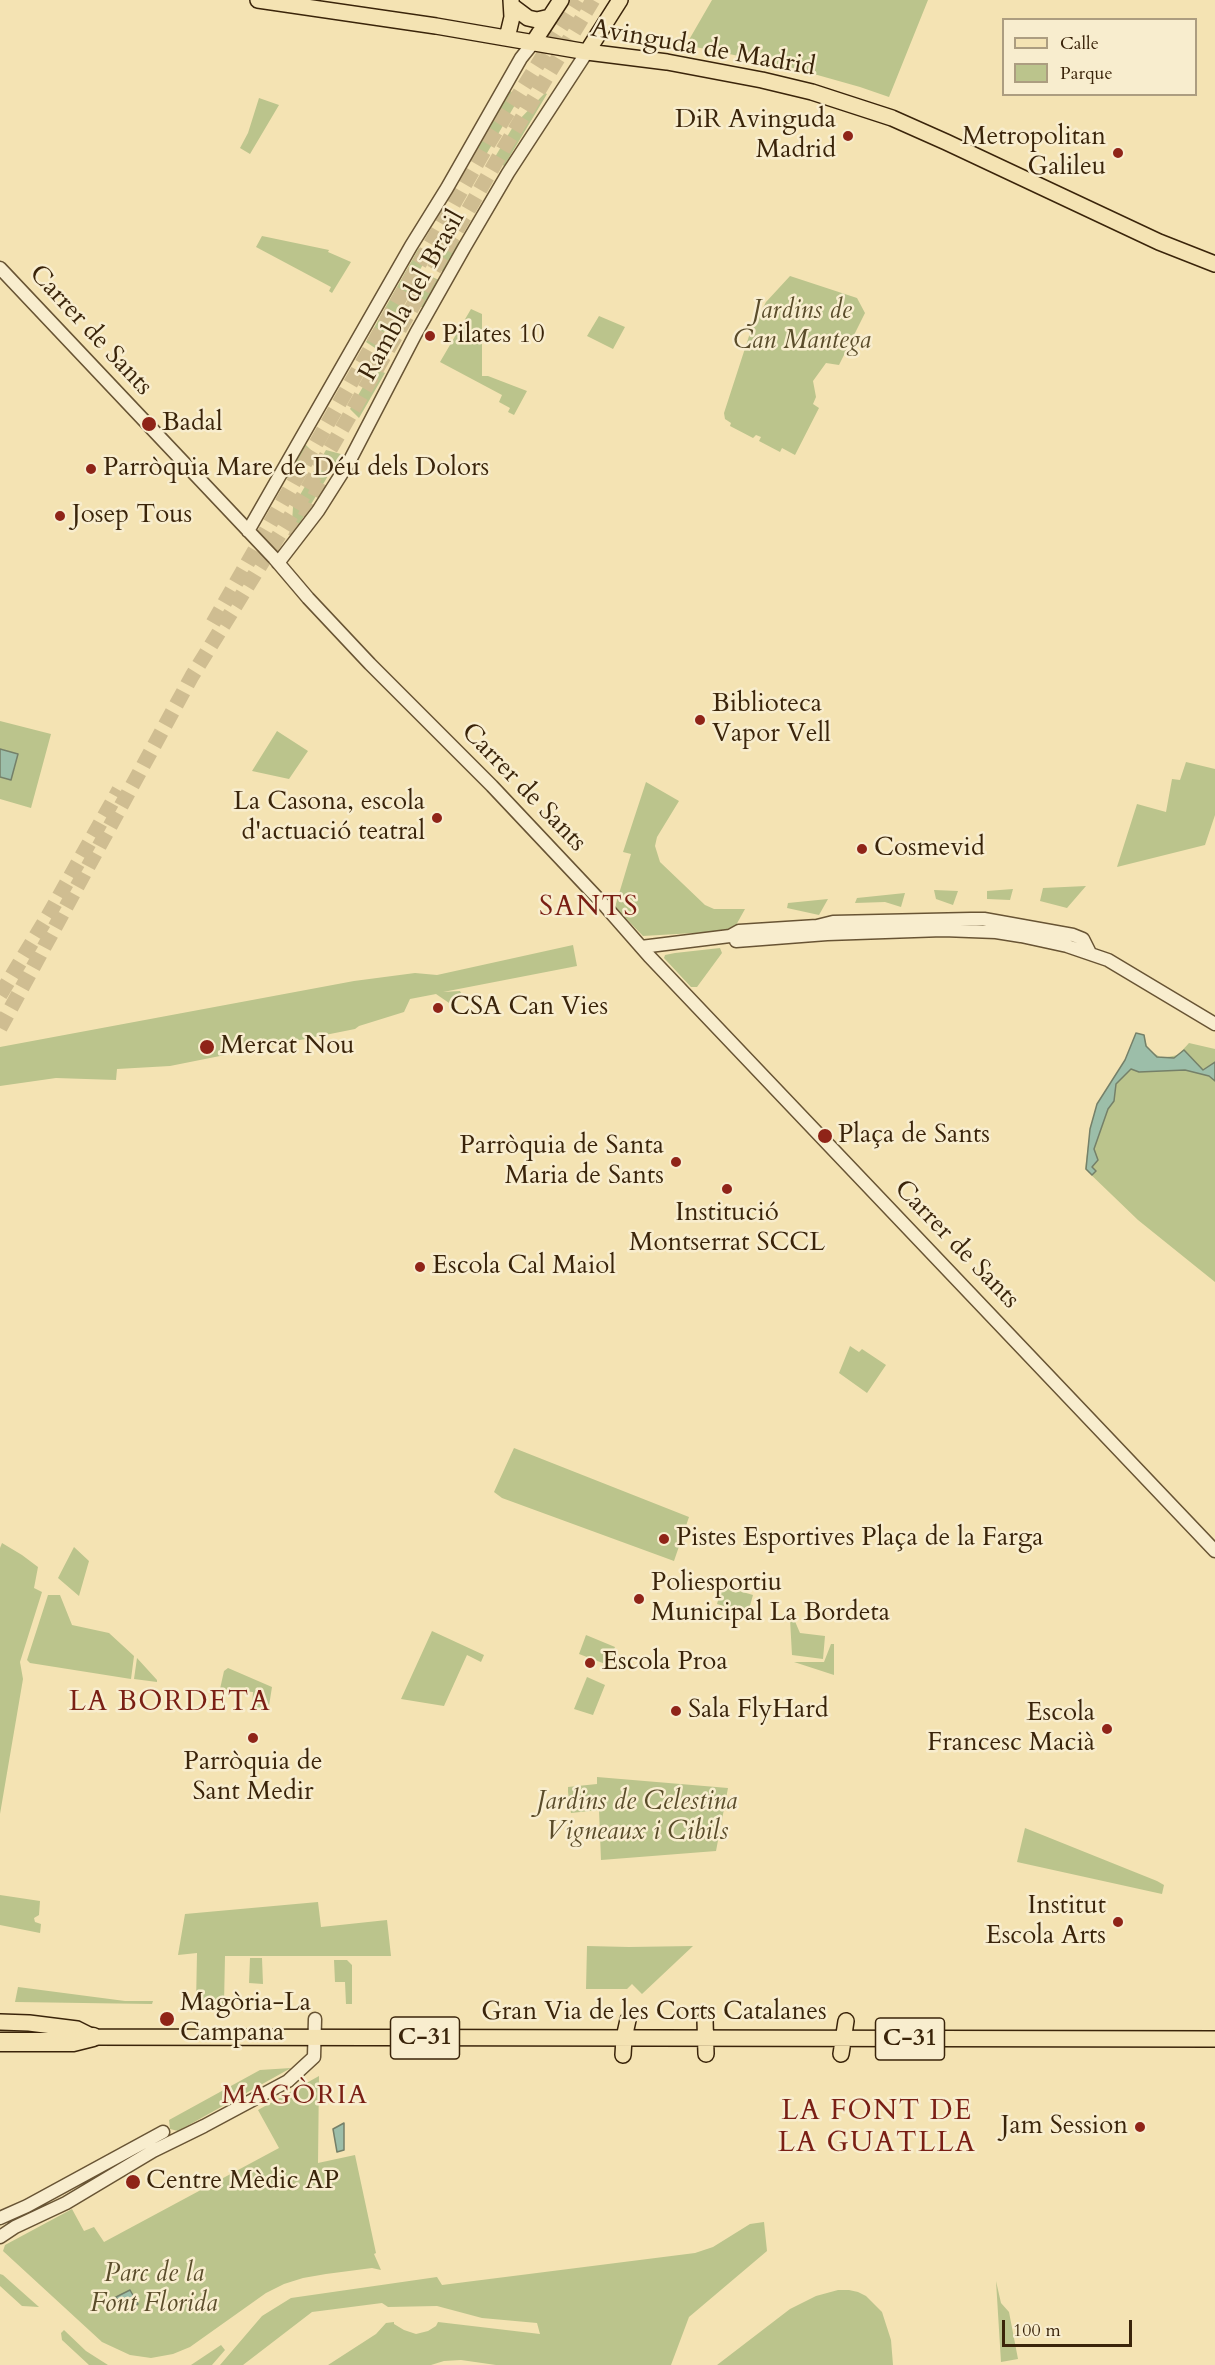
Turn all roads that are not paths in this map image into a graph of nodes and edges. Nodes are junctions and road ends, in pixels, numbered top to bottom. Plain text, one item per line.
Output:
1 (258, 0) edge
2 (561, 0) edge
3 (620, 0) edge
4 (512, 3) edge
5 (550, 17) junction
6 (507, 38) junction
7 (533, 43) junction
8 (587, 52) junction
9 (1215, 264) edge
10 (0, 268) edge
11 (248, 531) junction
12 (278, 563) junction
13 (736, 941) dead end
14 (641, 947) junction
15 (1090, 953) junction
16 (1215, 1024) edge
17 (1215, 1551) edge
18 (315, 2019) dead end
19 (628, 2020) dead end
20 (705, 2020) dead end
21 (846, 2021) dead end
22 (0, 2022) edge
23 (0, 2033) edge
24 (93, 2037) junction
25 (316, 2038) junction
26 (624, 2038) junction
27 (706, 2038) junction
28 (844, 2038) junction
29 (1208, 2039) edge
30 (0, 2042) edge
31 (1215, 2051) edge
32 (0, 2053) edge
33 (706, 2054) dead end
34 (841, 2054) dead end
35 (623, 2055) dead end
36 (163, 2132) dead end
37 (0, 2218) edge
38 (0, 2237) edge

1 - 6 main road, Avinguda de Madrid
2 - 5 main road
3 - 8 main road
4 - 5 main road
4 - 6 main road
5 - 7 main road
6 - 7 main road, Avinguda de Madrid
7 - 8 main road, Avinguda de Madrid
7 - 11 street, Rambla del Brasil
8 - 9 main road, Avinguda de Madrid
8 - 12 street, Rambla del Brasil
10 - 11 street, Carrer de Sants
11 - 12 street, Carrer de Sants
12 - 14 street, Carrer de Sants
13 - 15 street
14 - 15 street
14 - 17 street, Carrer de Sants
15 - 16 street
18 - 25 street
19 - 26 main road
20 - 27 main road
21 - 28 main road
22 - 24 main road
23 - 24 highway, Gran Via de les Corts Catalanes / C-31
24 - 25 main road, Gran Via de les Corts Catalanes / C-31
24 - 30 highway, Gran Via de les Corts Catalanes / C-31
24 - 32 main road
25 - 26 main road, Gran Via de les Corts Catalanes / C-31
25 - 38 street
26 - 27 main road, Gran Via de les Corts Catalanes / C-31
26 - 35 main road
27 - 28 main road, Gran Via de les Corts Catalanes / C-31
27 - 33 main road
28 - 29 main road, Gran Via de les Corts Catalanes / C-31
28 - 34 main road
29 - 31 main road
36 - 37 street

